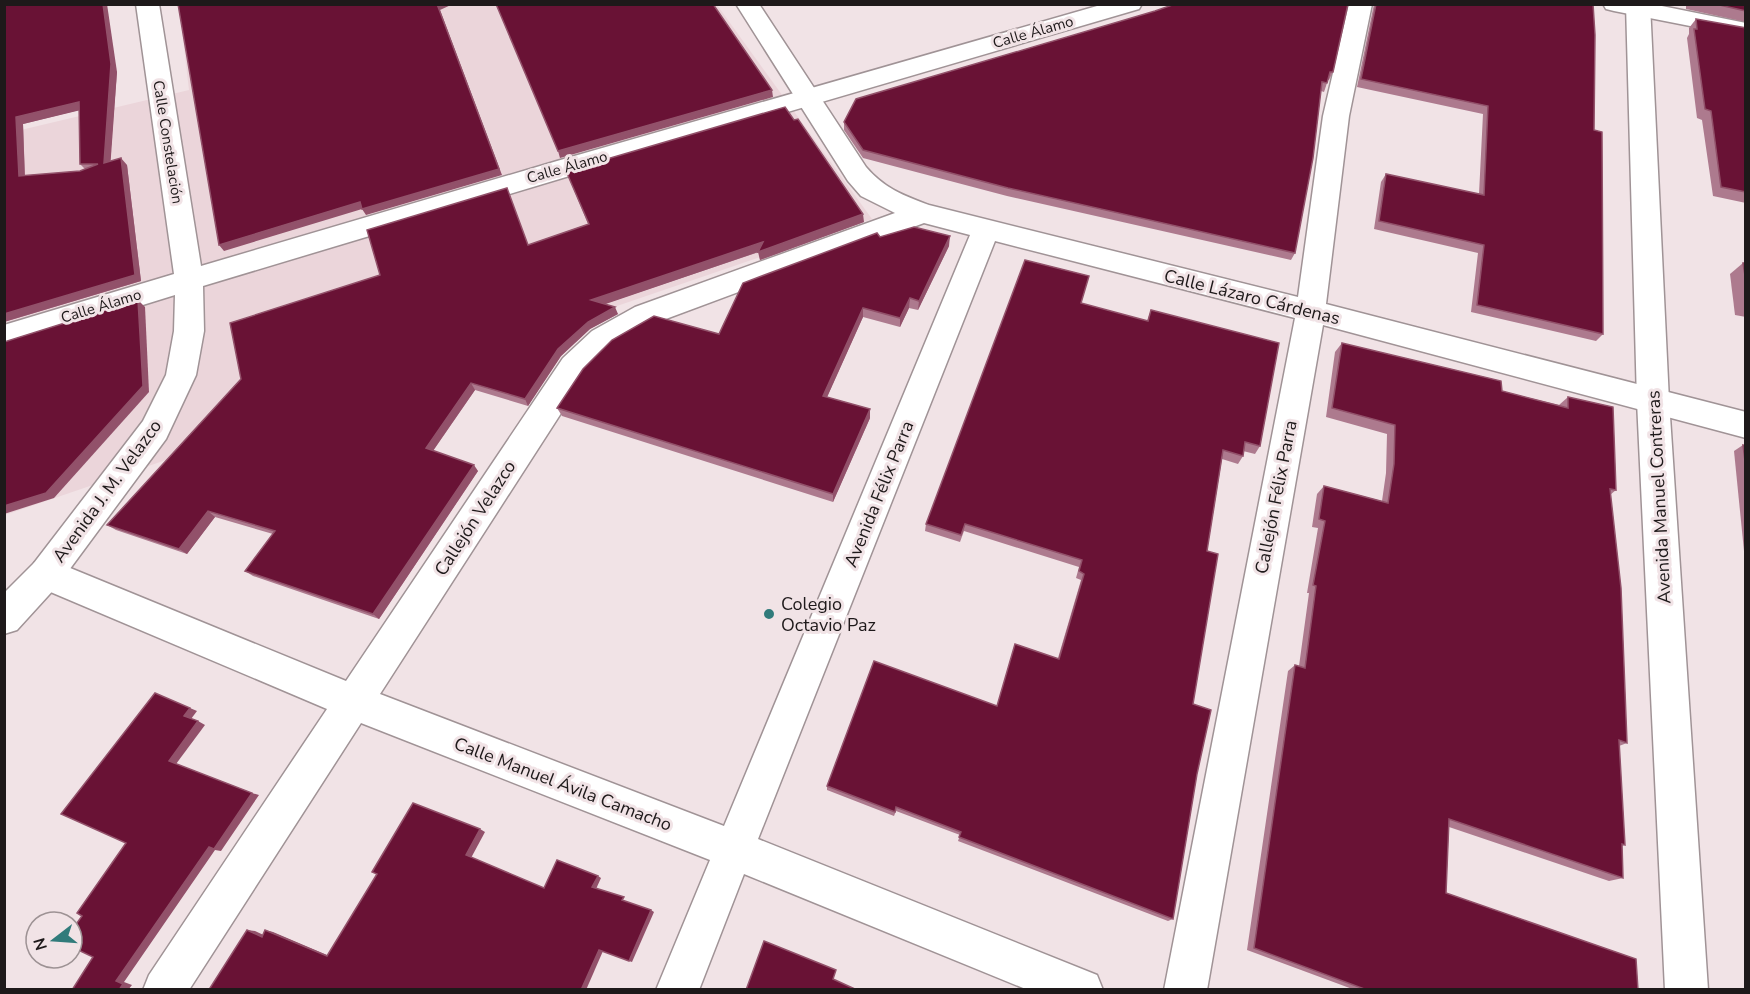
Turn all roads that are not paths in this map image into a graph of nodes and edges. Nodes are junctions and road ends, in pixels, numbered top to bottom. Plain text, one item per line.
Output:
1 (147, 4) edge
2 (747, 4) edge
3 (1131, 4) edge
4 (1361, 4) edge
5 (1630, 6) edge
6 (1746, 30) edge
7 (808, 96) junction
8 (923, 213) junction
9 (986, 231) junction
10 (189, 279) junction
11 (1311, 311) junction
12 (4, 337) edge
13 (1653, 401) junction
14 (1746, 424) edge
15 (46, 574) junction
16 (4, 618) edge
17 (353, 702) junction
18 (735, 850) junction
19 (164, 990) edge
20 (677, 990) edge
21 (1082, 990) edge
22 (1185, 990) edge
23 (1687, 990) edge

1 - 10 street, Calle Constelación
2 - 7 street, Calle Lázaro Cárdenas
3 - 7 street, Calle Álamo
4 - 11 street, Callejón Félix Parra
5 - 6 street
5 - 13 street, Avenida Manuel Contreras
7 - 8 street, Calle Lázaro Cárdenas
7 - 10 street, Calle Álamo
8 - 9 street, Calle Lázaro Cárdenas
8 - 17 street, Callejón Velazco
9 - 11 street, Calle Lázaro Cárdenas
9 - 18 street, Avenida Félix Parra
10 - 12 street, Calle Álamo
10 - 15 street, Avenida J. M. Velazco
11 - 13 street, Calle Lázaro Cárdenas
11 - 22 street, Callejón Félix Parra
13 - 14 street, Calle Lázaro Cárdenas
13 - 23 street, Avenida Manuel Contreras
15 - 16 street, Avenida J. M. Velazco
15 - 17 street, Calle Manuel Ávila Camacho
17 - 18 street, Calle Manuel Ávila Camacho
17 - 19 street, Callejón Velazco
18 - 20 street, Avenida Félix Parra
18 - 21 street, Calle Manuel Ávila Camacho

